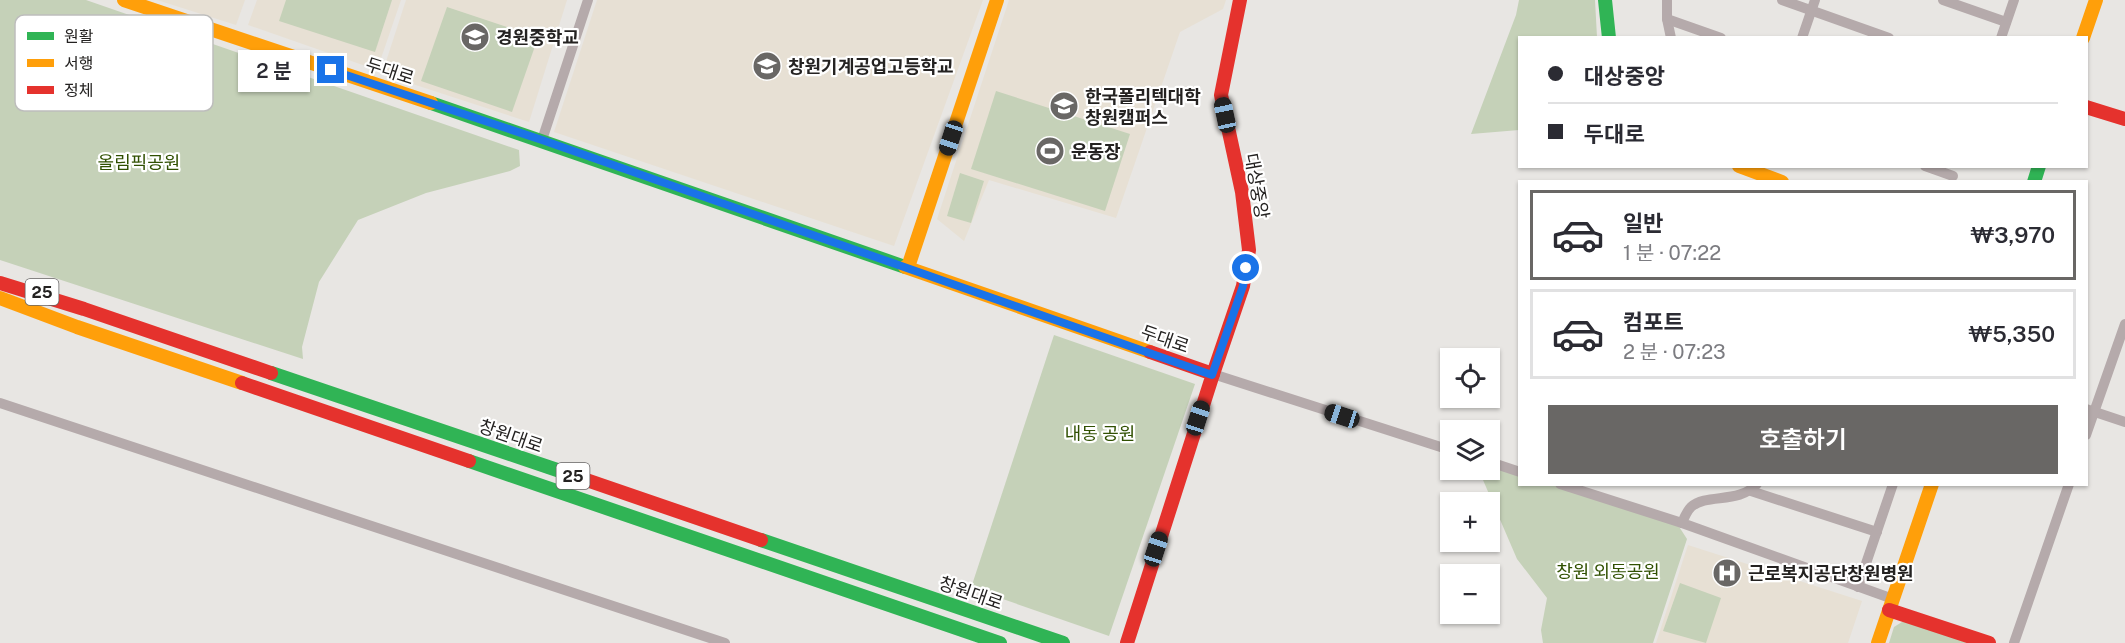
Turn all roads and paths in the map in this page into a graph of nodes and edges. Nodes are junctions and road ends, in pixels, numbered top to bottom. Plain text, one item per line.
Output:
1 (124, 0) edge
2 (588, 0) edge
3 (997, 0) edge
4 (1240, 0) edge
5 (1605, 0) edge
6 (1667, 0) edge
7 (1782, 0) edge
8 (1943, 0) edge
9 (2014, 0) edge
10 (2096, 0) edge
11 (1813, 5) edge
12 (169, 15) edge
13 (1667, 19) junction
14 (2006, 22) junction
15 (213, 30) edge
16 (1609, 36) edge
17 (1671, 36) edge
18 (1715, 36) edge
19 (1803, 36) edge
20 (1884, 36) edge
21 (2002, 36) edge
22 (2084, 36) edge
23 (2088, 108) edge
24 (2125, 119) edge
25 (542, 140) junction
26 (1931, 168) edge
27 (1756, 169) edge
28 (1954, 175) edge
29 (1778, 180) edge
30 (908, 267) junction
31 (0, 275) edge
32 (0, 283) edge
33 (0, 298) edge
34 (0, 306) edge
35 (84, 309) junction
36 (2125, 324) edge
37 (77, 327) junction
38 (1212, 375) junction
39 (0, 403) edge
40 (2090, 411) edge
41 (2125, 422) edge
42 (1440, 447) edge
43 (1500, 465) edge
44 (1518, 471) edge
45 (1566, 486) edge
46 (1892, 486) edge
47 (1931, 486) edge
48 (2068, 486) edge
49 (1754, 488) edge
50 (1682, 523) junction
51 (1876, 532) junction
52 (1858, 587) junction
53 (1891, 605) junction
54 (725, 643) edge
55 (1000, 643) edge
56 (1063, 643) edge
57 (1126, 643) edge
58 (1878, 643) edge
59 (1989, 643) edge
60 (2014, 643) edge

1 - 12 main road, 두대로
2 - 25 street
3 - 30 main road
4 - 38 main road, 대상중앙
5 - 16 main road
6 - 13 street
7 - 11 street
8 - 14 street
9 - 14 street
10 - 22 main road
11 - 19 street
11 - 20 street
13 - 17 street
13 - 18 street
14 - 21 street
15 - 25 main road, 두대로
23 - 24 main road
25 - 30 main road, 두대로
26 - 28 street
27 - 29 main road
30 - 38 main road, 두대로
31 - 35 main road, 창원대로 / 25
32 - 35 main road, 창원대로 / 25
33 - 37 main road, 창원대로 / 25
34 - 37 main road, 창원대로 / 25
35 - 56 main road, 창원대로 / 25
36 - 40 street
37 - 55 main road, 창원대로 / 25
38 - 42 street
38 - 57 main road
39 - 54 street
40 - 41 street
43 - 44 street
45 - 50 street
46 - 51 street
47 - 53 main road
48 - 60 street
49 - 50 street
49 - 51 street
50 - 52 street
51 - 52 street
52 - 53 street
53 - 58 main road
53 - 59 main road

